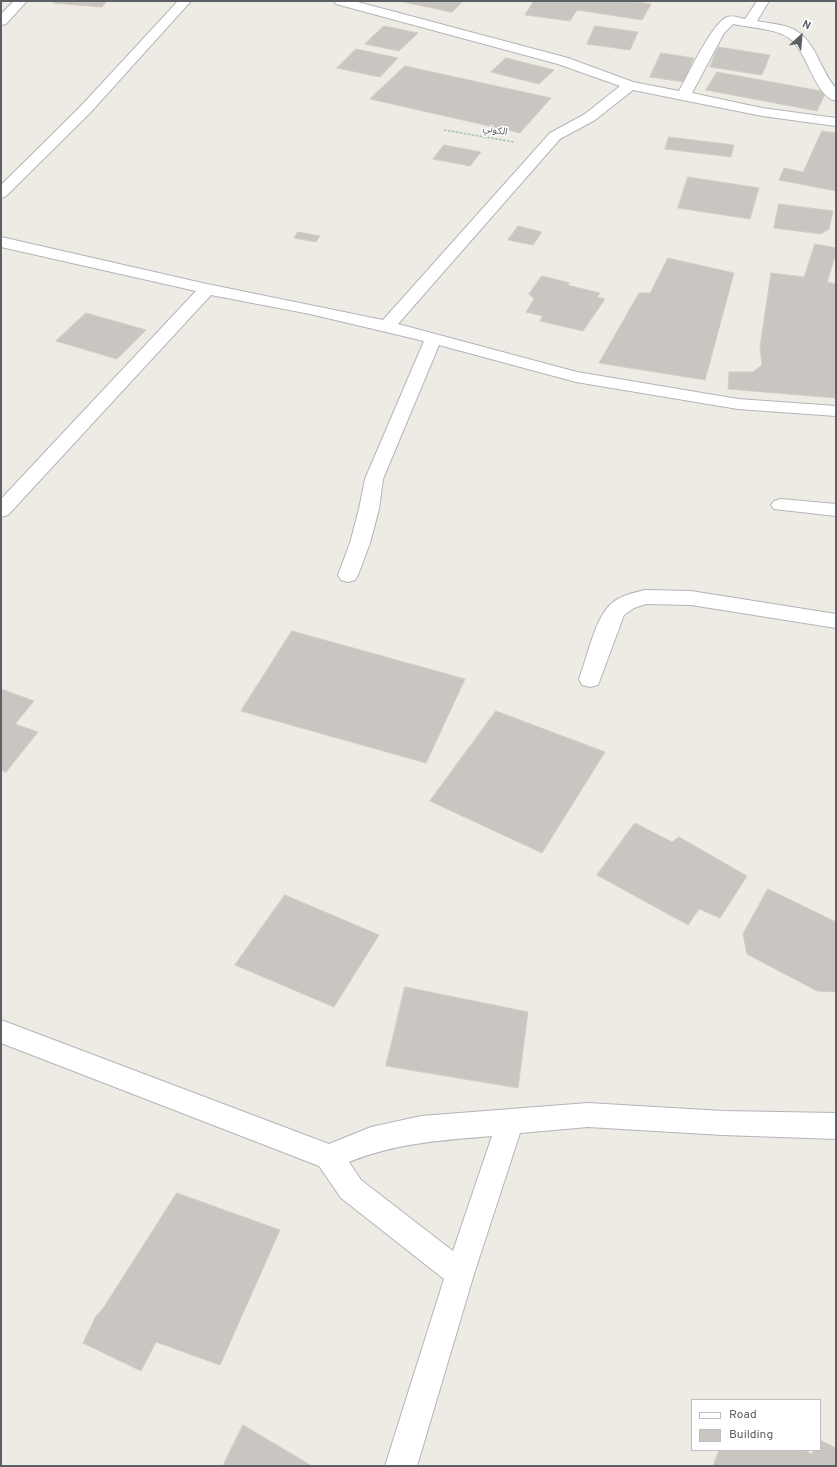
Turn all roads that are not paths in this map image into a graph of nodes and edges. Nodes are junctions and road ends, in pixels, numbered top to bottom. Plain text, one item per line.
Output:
1 (21, 1) edge
2 (185, 1) edge
3 (340, 1) edge
4 (763, 1) edge
5 (1, 21) edge
6 (749, 23) junction
7 (630, 85) junction
8 (683, 97) junction
9 (836, 97) edge
10 (836, 122) edge
11 (1, 193) edge
12 (1, 242) edge
13 (207, 290) junction
14 (386, 326) junction
15 (433, 339) junction
16 (836, 411) edge
17 (781, 505) dead end
18 (836, 510) edge
19 (1, 511) edge
20 (348, 575) dead end
21 (836, 621) edge
22 (590, 679) dead end
23 (1, 1031) edge
24 (510, 1122) junction
25 (836, 1126) edge
26 (329, 1157) junction
27 (460, 1274) junction
28 (401, 1466) edge

1 - 5 street
2 - 11 street
3 - 7 street
4 - 6 street
6 - 8 street
6 - 9 street
7 - 8 street
7 - 14 street
8 - 10 street
12 - 13 street
13 - 14 street
13 - 19 street
14 - 15 street
15 - 16 street
15 - 20 street
17 - 18 street
21 - 22 street
23 - 26 street
24 - 25 street
24 - 26 street
24 - 27 street
26 - 27 street
27 - 28 street

